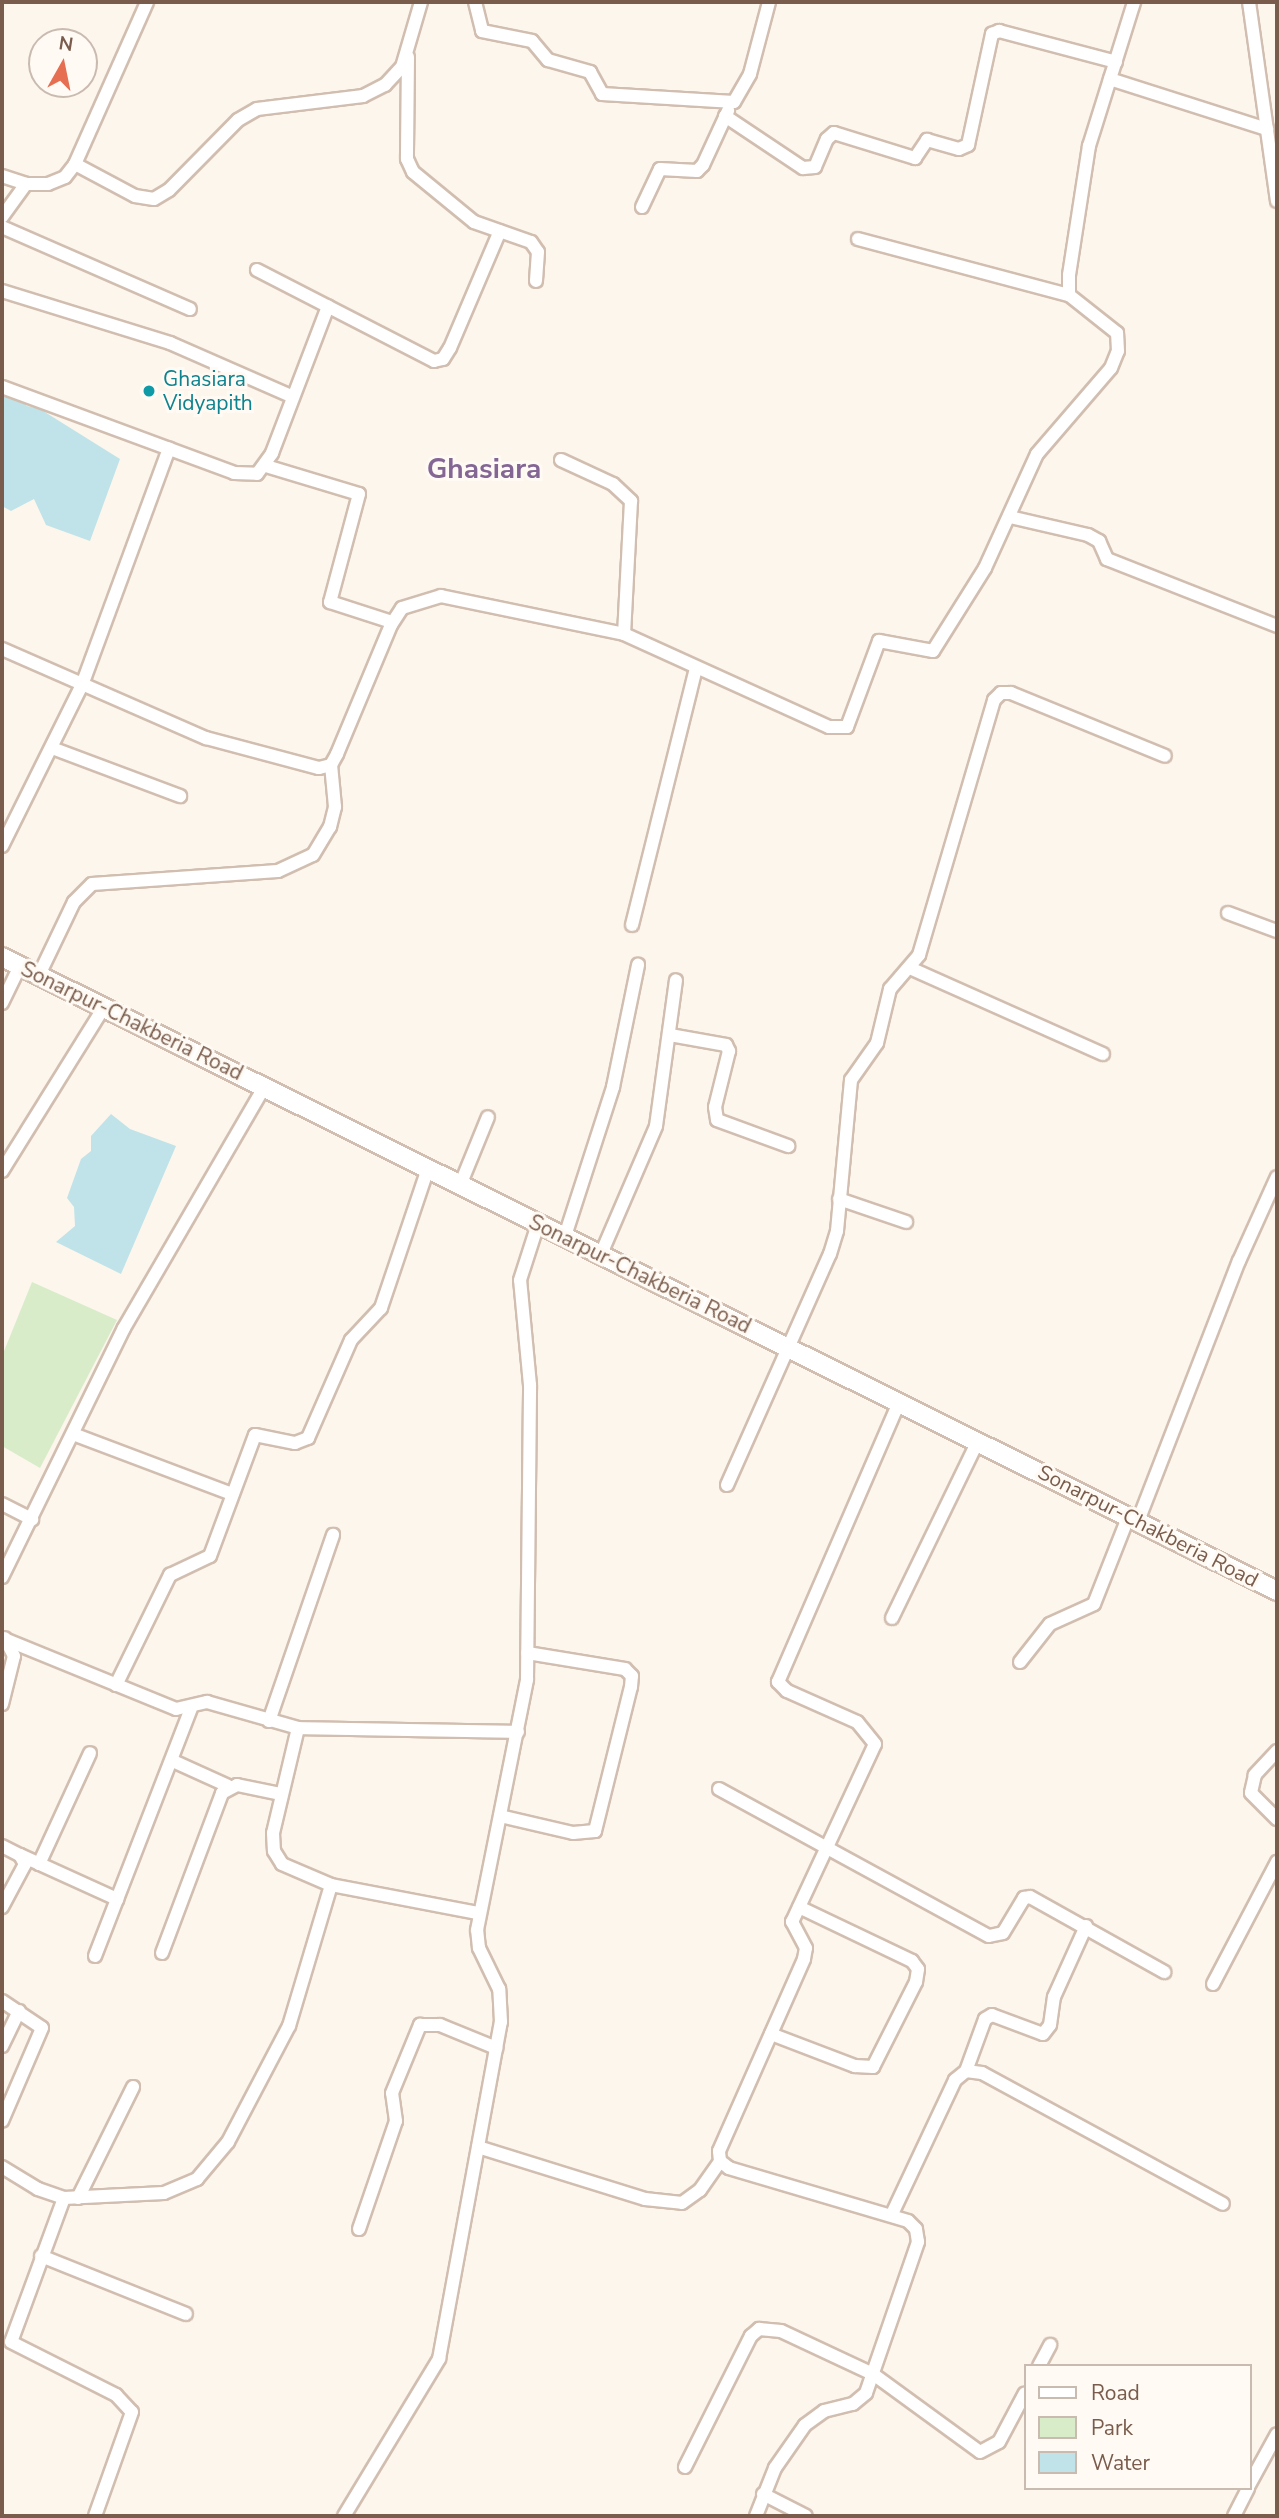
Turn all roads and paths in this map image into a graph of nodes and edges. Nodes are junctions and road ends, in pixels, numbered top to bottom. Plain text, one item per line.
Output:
1 (147, 2) edge
2 (421, 2) edge
3 (475, 2) edge
4 (769, 2) edge
5 (1134, 2) edge
6 (1249, 2) edge
7 (409, 43) junction
8 (1116, 62) junction
9 (1110, 79) junction
10 (734, 102) junction
11 (725, 116) junction
12 (1267, 130) junction
13 (75, 164) junction
14 (2, 176) edge
15 (26, 184) junction
16 (1277, 201) edge
17 (642, 207) dead end
18 (2, 217) edge
19 (2, 227) edge
20 (500, 231) junction
21 (858, 239) dead end
22 (257, 270) dead end
23 (536, 281) dead end
24 (2, 291) edge
25 (1069, 295) junction
26 (328, 306) junction
27 (190, 309) dead end
28 (2, 387) edge
29 (293, 397) junction
30 (169, 448) junction
31 (561, 460) dead end
32 (266, 466) junction
33 (1010, 517) junction
34 (392, 622) junction
35 (1277, 626) edge
36 (624, 634) junction
37 (2, 649) edge
38 (696, 668) junction
39 (82, 685) junction
40 (52, 748) junction
41 (1165, 756) dead end
42 (331, 765) junction
43 (180, 796) dead end
44 (2, 846) edge
45 (1228, 914) dead end
46 (632, 925) dead end
47 (1277, 931) edge
48 (2, 957) edge
49 (638, 965) dead end
50 (20, 966) junction
51 (912, 969) junction
52 (39, 975) junction
53 (676, 981) dead end
54 (2, 1003) edge
55 (104, 1007) junction
56 (670, 1035) junction
57 (1103, 1054) dead end
58 (265, 1086) junction
59 (488, 1117) dead end
60 (788, 1146) dead end
61 (428, 1168) junction
62 (2, 1171) edge
63 (1277, 1177) edge
64 (461, 1183) junction
65 (839, 1199) junction
66 (906, 1222) dead end
67 (538, 1224) junction
68 (565, 1236) junction
69 (601, 1254) junction
70 (788, 1347) junction
71 (899, 1402) junction
72 (74, 1434) junction
73 (978, 1441) junction
74 (727, 1485) dead end
75 (232, 1494) junction
76 (2, 1504) edge
77 (1134, 1518) junction
78 (32, 1519) junction
79 (332, 1535) dead end
80 (2, 1577) edge
81 (1277, 1591) edge
82 (892, 1618) dead end
83 (4, 1638) edge
84 (527, 1653) junction
85 (1020, 1662) dead end
86 (116, 1685) junction
87 (2, 1704) edge
88 (191, 1709) junction
89 (269, 1721) junction
90 (299, 1728) junction
91 (518, 1732) junction
92 (1277, 1751) edge
93 (90, 1753) dead end
94 (173, 1761) junction
95 (228, 1786) junction
96 (719, 1789) dead end
97 (280, 1794) junction
98 (500, 1816) junction
99 (1277, 1819) edge
100 (2, 1846) edge
101 (828, 1846) junction
102 (20, 1855) junction
103 (1277, 1862) edge
104 (39, 1864) junction
105 (331, 1885) junction
106 (117, 1899) junction
107 (2, 1907) edge
108 (799, 1907) junction
109 (478, 1913) junction
110 (1086, 1926) junction
111 (162, 1953) dead end
112 (95, 1956) dead end
113 (1164, 1972) dead end
114 (1213, 1984) dead end
115 (2, 2001) edge
116 (19, 2011) junction
117 (771, 2034) junction
118 (2, 2046) edge
119 (496, 2048) junction
120 (966, 2071) junction
121 (133, 2087) dead end
122 (2, 2121) edge
123 (478, 2147) junction
124 (720, 2161) junction
125 (2, 2167) edge
126 (64, 2198) junction
127 (78, 2198) junction
128 (1223, 2204) dead end
129 (892, 2214) junction
130 (359, 2229) dead end
131 (41, 2256) junction
132 (186, 2314) dead end
133 (6, 2331) edge
134 (1050, 2345) dead end
135 (1040, 2364) edge
136 (873, 2374) junction
137 (1024, 2395) edge
138 (1277, 2434) edge
139 (685, 2467) dead end
140 (1251, 2482) edge
141 (1247, 2490) edge
142 (764, 2494) junction
143 (95, 2516) edge
144 (344, 2516) edge
145 (756, 2516) edge
146 (806, 2516) edge
147 (1234, 2516) edge

1 - 13 street
2 - 7 street
3 - 10 street
4 - 10 street
5 - 8 street
6 - 12 street
7 - 13 street
7 - 20 street
8 - 9 street
8 - 11 street
9 - 12 street
9 - 25 street
10 - 11 street
11 - 17 street
12 - 16 street
13 - 15 street
14 - 15 street
15 - 18 street
19 - 27 street
20 - 23 street
20 - 26 street
21 - 25 street
22 - 26 street
24 - 29 street
25 - 33 street
26 - 29 street
28 - 30 street
29 - 32 street
30 - 32 street
30 - 39 street
31 - 36 street
32 - 34 street
33 - 35 street
33 - 38 street
34 - 36 street
34 - 42 street
36 - 38 street
37 - 39 street
38 - 46 street
39 - 40 street
39 - 42 street
40 - 43 street
40 - 44 street
41 - 51 street
42 - 52 street
45 - 47 street
48 - 50 main road, Sonarpur-Chakberia Road
49 - 68 street
50 - 52 main road, Sonarpur-Chakberia Road
50 - 54 street
51 - 57 street
51 - 65 street
52 - 55 main road, Sonarpur-Chakberia Road
53 - 56 street
55 - 58 main road, Sonarpur-Chakberia Road
55 - 62 street
56 - 60 street
56 - 69 street
58 - 61 main road, Sonarpur-Chakberia Road
58 - 72 street
59 - 64 street
61 - 64 main road, Sonarpur-Chakberia Road
61 - 75 street
63 - 77 street
64 - 67 main road, Sonarpur-Chakberia Road
65 - 66 street
65 - 70 street
67 - 68 main road, Sonarpur-Chakberia Road
67 - 84 street
68 - 69 main road, Sonarpur-Chakberia Road
69 - 70 main road, Sonarpur-Chakberia Road
70 - 71 main road, Sonarpur-Chakberia Road
70 - 74 street
71 - 73 main road, Sonarpur-Chakberia Road
71 - 101 street
72 - 75 street
72 - 78 street
73 - 77 main road, Sonarpur-Chakberia Road
73 - 82 street
75 - 86 street
76 - 78 street
77 - 81 main road, Sonarpur-Chakberia Road
77 - 85 street
78 - 80 street
79 - 89 street
83 - 86 street
83 - 87 street
84 - 91 street
84 - 98 street
86 - 88 street
88 - 89 street
88 - 94 street
89 - 90 street
90 - 91 street
90 - 97 street
91 - 98 street
92 - 99 street
93 - 104 street
94 - 95 street
94 - 106 street
95 - 97 street
95 - 111 street
96 - 101 street
97 - 105 street
98 - 109 street
100 - 102 street
101 - 108 street
101 - 110 street
102 - 104 street
102 - 107 street
103 - 114 street
104 - 106 street
105 - 109 street
105 - 127 street
106 - 112 street
108 - 117 street
108 - 117 street
109 - 119 street
110 - 113 street
110 - 120 street
115 - 116 street
116 - 118 street
116 - 122 street
117 - 124 street
119 - 123 street
119 - 130 street
120 - 128 street
120 - 129 street
121 - 127 street
123 - 124 street
123 - 144 street
124 - 129 street
125 - 126 street
126 - 127 street
126 - 131 street
129 - 136 street
131 - 132 street
131 - 133 street
133 - 143 street
134 - 135 street
136 - 137 street
136 - 139 street
136 - 142 street
138 - 140 street
141 - 147 street
142 - 145 street
142 - 146 street

